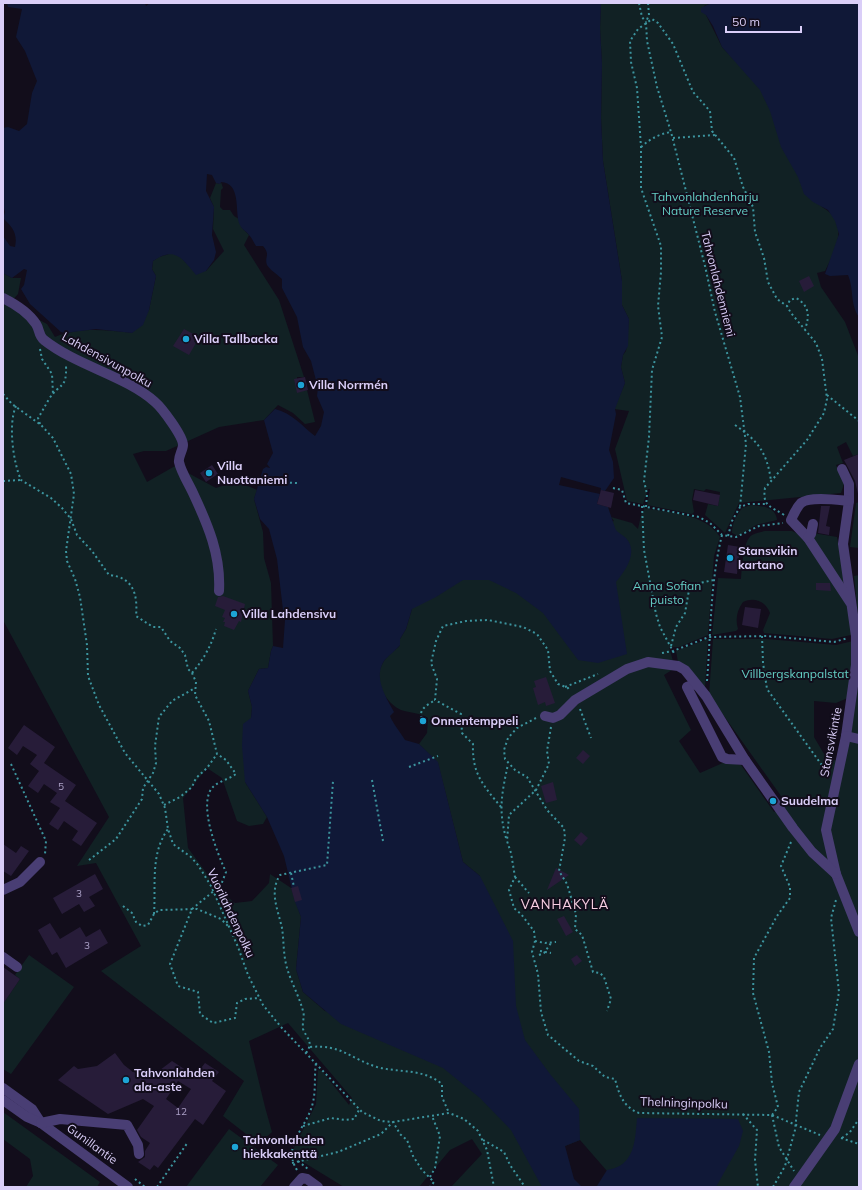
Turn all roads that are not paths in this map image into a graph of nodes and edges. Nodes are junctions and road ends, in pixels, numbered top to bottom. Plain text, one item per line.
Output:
1 (3, 298) edge
2 (842, 469) dead end
3 (849, 501) junction
4 (219, 591) dead end
5 (853, 606) junction
6 (695, 684) junction
7 (549, 717) road end
8 (846, 736) junction
9 (859, 739) edge
10 (745, 760) junction
11 (40, 862) road end
12 (836, 874) junction
13 (3, 890) edge
14 (859, 932) edge
15 (3, 957) edge
16 (17, 967) dead end
17 (859, 1064) edge
18 (3, 1088) edge
19 (3, 1100) edge
20 (41, 1123) junction
21 (139, 1154) dead end
22 (128, 1187) edge
23 (294, 1187) edge
24 (318, 1187) edge
25 (794, 1187) edge

1 - 4 street, Lahdensivunpolku
2 - 3 street, Stansvikintie
3 - 5 street, Stansvikintie
3 - 5 street
5 - 8 street, Stansvikintie
6 - 7 street
6 - 10 street
6 - 10 street
8 - 9 street
8 - 12 street, Stansvikintie
10 - 12 street
11 - 13 street
12 - 14 street, Stansvikintie
15 - 16 street
17 - 25 street
18 - 20 street, Gunillantie
19 - 20 street, Gunillantie
20 - 21 street
20 - 22 street, Gunillantie
23 - 24 street

